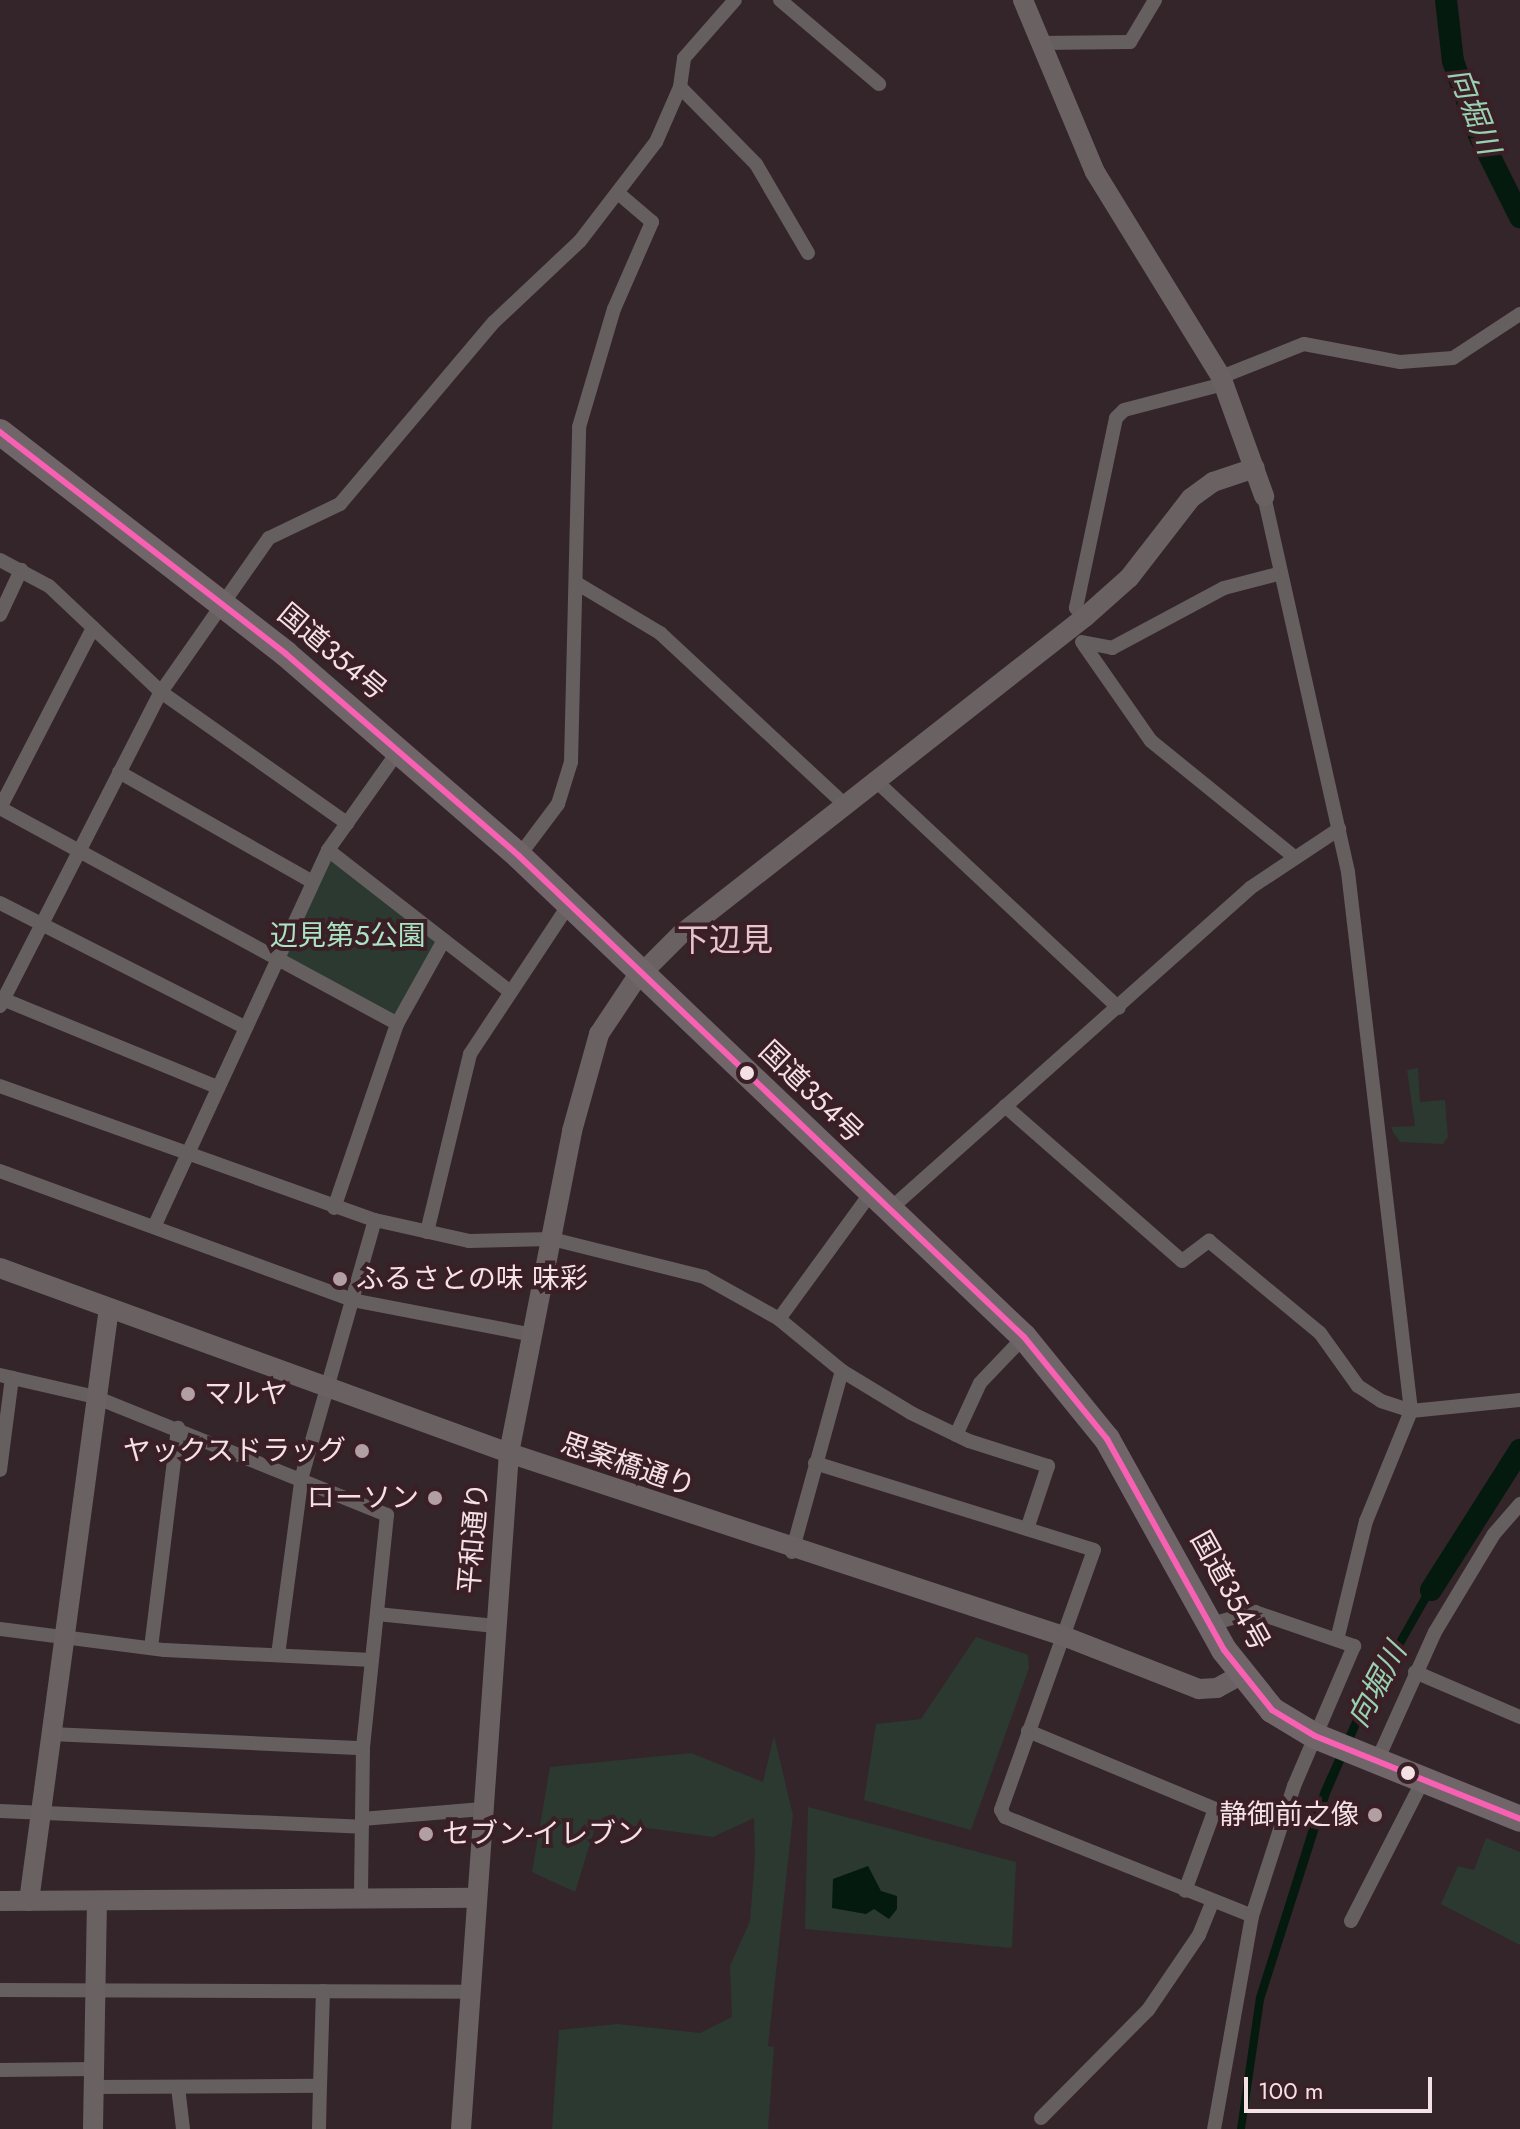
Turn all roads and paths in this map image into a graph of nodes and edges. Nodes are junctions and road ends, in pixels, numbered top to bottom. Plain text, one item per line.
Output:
1 (735, 0) edge
2 (780, 0) edge
3 (1023, 0) edge
4 (1155, 0) edge
5 (1041, 43) junction
6 (879, 84) dead end
7 (680, 87) junction
8 (618, 193) junction
9 (808, 253) dead end
10 (1520, 314) edge
11 (1222, 380) junction
12 (0, 432) edge
13 (1255, 468) junction
14 (1264, 496) joint
15 (0, 560) edge
16 (21, 570) junction
17 (1278, 574) junction
18 (578, 584) junction
19 (223, 606) junction
20 (0, 615) edge
21 (1077, 622) junction
22 (93, 628) junction
23 (1084, 645) junction
24 (161, 692) junction
25 (399, 750) junction
26 (119, 772) junction
27 (874, 779) junction
28 (843, 803) junction
29 (0, 808) edge
30 (347, 823) junction
31 (1339, 829) junction
32 (328, 850) junction
33 (77, 854) junction
34 (1292, 855) junction
35 (519, 856) junction
36 (313, 882) junction
37 (0, 903) edge
38 (570, 903) junction
39 (41, 925) junction
40 (444, 940) junction
41 (276, 960) junction
42 (642, 974) junction
43 (508, 990) junction
44 (1, 1001) edge
45 (1119, 1008) junction
46 (397, 1024) junction
47 (244, 1027) junction
48 (0, 1086) edge
49 (215, 1086) junction
50 (1005, 1106) junction
51 (184, 1153) junction
52 (0, 1171) edge
53 (880, 1201) junction
54 (334, 1208) junction
55 (375, 1220) junction
56 (154, 1227) junction
57 (427, 1232) junction
58 (552, 1239) junction
59 (0, 1268) edge
60 (352, 1300) junction
61 (109, 1308) junction
62 (779, 1319) junction
63 (533, 1335) junction
64 (1024, 1337) junction
65 (842, 1371) junction
66 (6, 1376) edge
67 (327, 1387) junction
68 (95, 1397) junction
69 (1520, 1400) edge
70 (1411, 1411) junction
71 (178, 1428) junction
72 (956, 1435) junction
73 (1, 1450) edge
74 (509, 1453) junction
75 (815, 1463) junction
76 (0, 1470) edge
77 (302, 1476) junction
78 (1520, 1504) edge
79 (1027, 1529) junction
80 (792, 1552) junction
81 (377, 1614) junction
82 (1211, 1624) junction
83 (495, 1626) junction
84 (0, 1629) edge
85 (1066, 1637) junction
86 (64, 1638) junction
87 (1337, 1640) junction
88 (151, 1648) junction
89 (278, 1655) junction
90 (372, 1660) junction
91 (1415, 1672) junction
92 (1240, 1675) junction
93 (1520, 1717) edge
94 (1028, 1731) junction
95 (51, 1734) junction
96 (1320, 1738) junction
97 (363, 1748) junction
98 (1373, 1760) junction
99 (1423, 1780) junction
100 (483, 1809) junction
101 (0, 1811) edge
102 (40, 1811) junction
103 (1520, 1819) edge
104 (362, 1823) junction
105 (1185, 1891) junction
106 (476, 1898) junction
107 (361, 1899) junction
108 (0, 1901) edge
109 (29, 1901) junction
110 (1213, 1901) junction
111 (97, 1902) junction
112 (1252, 1916) junction
113 (1351, 1921) dead end
114 (0, 1990) edge
115 (95, 1990) junction
116 (323, 1991) junction
117 (470, 1992) junction
118 (0, 2070) edge
119 (94, 2078) junction
120 (320, 2086) junction
121 (178, 2087) junction
122 (1041, 2118) dead end
123 (93, 2129) edge
124 (183, 2129) edge
125 (319, 2129) edge
126 (461, 2129) edge
127 (1214, 2129) edge

1 - 7 street
2 - 6 street
3 - 5 street
4 - 5 street
5 - 11 street
7 - 8 street
7 - 9 street
8 - 18 street
8 - 19 street
10 - 11 street
11 - 13 street
11 - 21 street
12 - 19 highway, 国道354号
13 - 14 street
13 - 21 street, 平和通り
14 - 17 street
15 - 16 street
16 - 20 street
16 - 22 street
17 - 23 street
17 - 31 street
18 - 28 street
18 - 35 street
19 - 24 street
19 - 25 highway, 国道354号
21 - 23 street
21 - 27 street, 平和通り
22 - 24 street
22 - 29 street
23 - 34 street
24 - 26 street
24 - 30 street
25 - 30 street
25 - 35 highway, 国道354号
26 - 33 street
26 - 36 street
27 - 28 street, 平和通り
27 - 45 street
28 - 42 street, 平和通り
29 - 33 street
30 - 32 street
31 - 34 street
31 - 70 street
32 - 36 street
32 - 40 street
33 - 39 street
33 - 41 street
34 - 45 street
35 - 38 highway, 国道354号
36 - 41 street
37 - 39 street
38 - 42 highway, 国道354号
38 - 43 street
39 - 44 street
39 - 47 street
40 - 43 street
40 - 46 street
41 - 46 street
41 - 47 street
42 - 53 highway, 国道354号
42 - 58 street, 平和通り
43 - 57 street
44 - 49 street
45 - 50 street
46 - 54 street
47 - 49 street
48 - 51 street
49 - 51 street
50 - 53 street
50 - 70 street
51 - 54 street
51 - 56 street
52 - 56 street
53 - 62 street
53 - 64 highway, 国道354号
54 - 55 street
55 - 57 street
55 - 60 street
56 - 60 street
57 - 58 street
58 - 62 street
58 - 63 street, 平和通り
59 - 61 street, 思案橋通り
60 - 63 street
60 - 67 street
61 - 67 street, 思案橋通り
61 - 68 street
62 - 65 street
63 - 74 street, 平和通り
64 - 72 street
64 - 82 highway, 国道354号
65 - 72 street
65 - 75 street
66 - 68 street
66 - 73 street
67 - 74 street, 思案橋通り
67 - 77 street
68 - 71 street
68 - 86 street
69 - 70 street
70 - 87 street
71 - 77 street
71 - 88 street
72 - 79 street
73 - 76 street
74 - 80 street, 思案橋通り
74 - 83 street, 平和通り
75 - 79 street
75 - 80 street
77 - 81 street
77 - 89 street
78 - 91 street
79 - 85 street
80 - 85 street, 思案橋通り
81 - 83 street
81 - 90 street
82 - 87 street
82 - 92 highway, 国道354号
83 - 100 street, 平和通り
84 - 86 street
85 - 92 street, 思案橋通り
85 - 94 street
86 - 88 street
86 - 95 street
87 - 96 street
88 - 89 street
89 - 90 street
90 - 97 street
91 - 93 street
91 - 98 street
92 - 96 highway, 国道354号
94 - 105 street
94 - 105 street
95 - 97 street
95 - 102 street
96 - 98 highway, 国道354号
96 - 112 street
97 - 104 street
98 - 99 highway, 国道354号
99 - 103 highway, 国道354号
99 - 113 street
100 - 104 street
100 - 106 street, 平和通り
101 - 102 street
102 - 104 street
102 - 109 street
104 - 107 street
105 - 110 street
106 - 107 street
106 - 117 street, 平和通り
107 - 111 street
108 - 109 street
109 - 111 street
110 - 112 street
110 - 122 street
111 - 115 street
112 - 127 street
114 - 115 street
115 - 116 street
115 - 119 street
116 - 117 street
116 - 120 street
117 - 126 street, 平和通り
118 - 119 street
119 - 121 street
119 - 123 street
120 - 121 street
120 - 125 street
121 - 124 street

